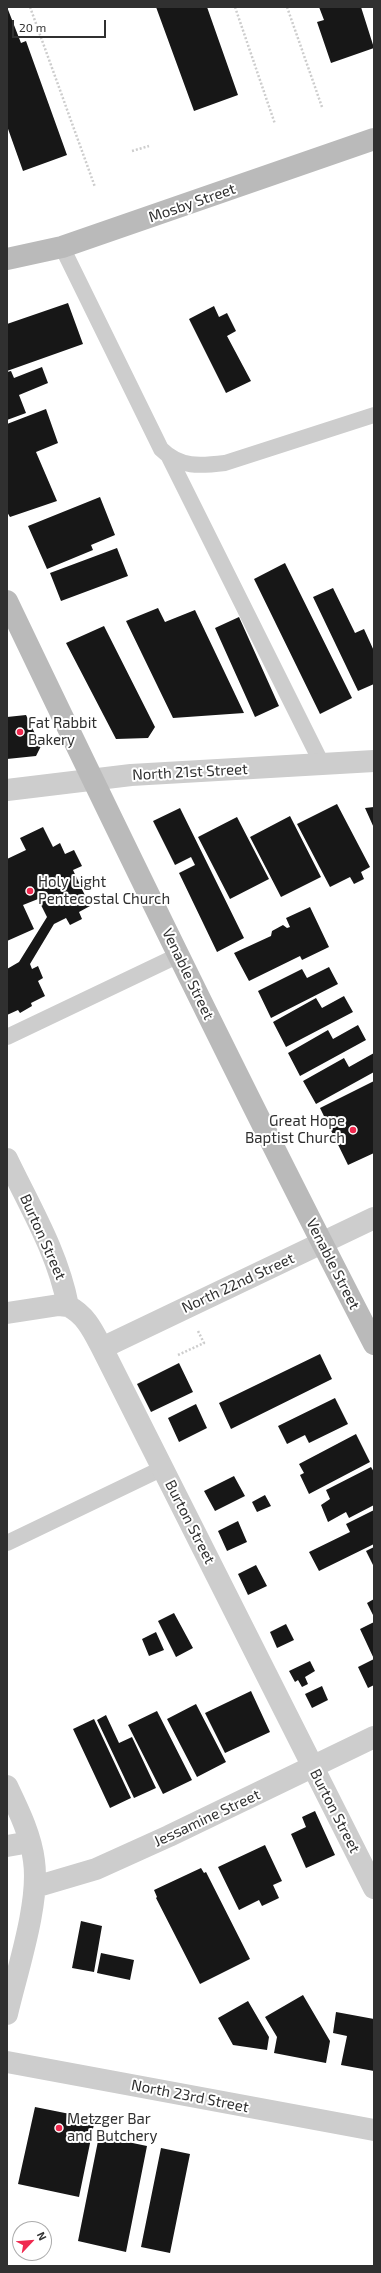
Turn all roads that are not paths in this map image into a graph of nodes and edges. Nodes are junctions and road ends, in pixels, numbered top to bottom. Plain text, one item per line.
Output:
1 (374, 139) edge
2 (62, 247) junction
3 (7, 259) edge
4 (374, 415) edge
5 (169, 457) junction
6 (7, 601) edge
7 (374, 761) edge
8 (322, 764) junction
9 (92, 779) junction
10 (7, 790) edge
11 (179, 955) junction
12 (7, 1037) edge
13 (7, 1159) edge
14 (374, 1218) edge
15 (322, 1244) junction
16 (68, 1306) junction
17 (7, 1313) edge
18 (374, 1344) edge
19 (102, 1348) junction
20 (163, 1468) junction
21 (7, 1543) edge
22 (374, 1737) edge
23 (313, 1767) junction
24 (7, 1786) edge
25 (30, 1842) junction
26 (7, 1846) edge
27 (35, 1887) junction
28 (374, 1888) edge
29 (7, 2014) edge
30 (7, 2062) edge
31 (374, 2130) edge

1 - 2 street, Mosby Street
2 - 3 street, Mosby Street
2 - 5 lane
4 - 5 lane
5 - 8 lane
6 - 9 street, Venable Street
7 - 8 street, North 21st Street
8 - 9 street, North 21st Street
9 - 10 street, North 21st Street
9 - 11 street, Venable Street
11 - 12 lane
11 - 15 street, Venable Street
13 - 16 street, Burton Street
14 - 15 street, North 22nd Street
15 - 18 street, Venable Street
15 - 19 street, North 22nd Street
16 - 17 street
16 - 19 street, Burton Street
19 - 20 street, Burton Street
20 - 21 lane
20 - 23 street, Burton Street
22 - 23 street, Jessamine Street
23 - 27 street, Jessamine Street
23 - 28 street, Burton Street
24 - 25 street
25 - 26 street
25 - 27 street
27 - 29 street
30 - 31 street, North 23rd Street

